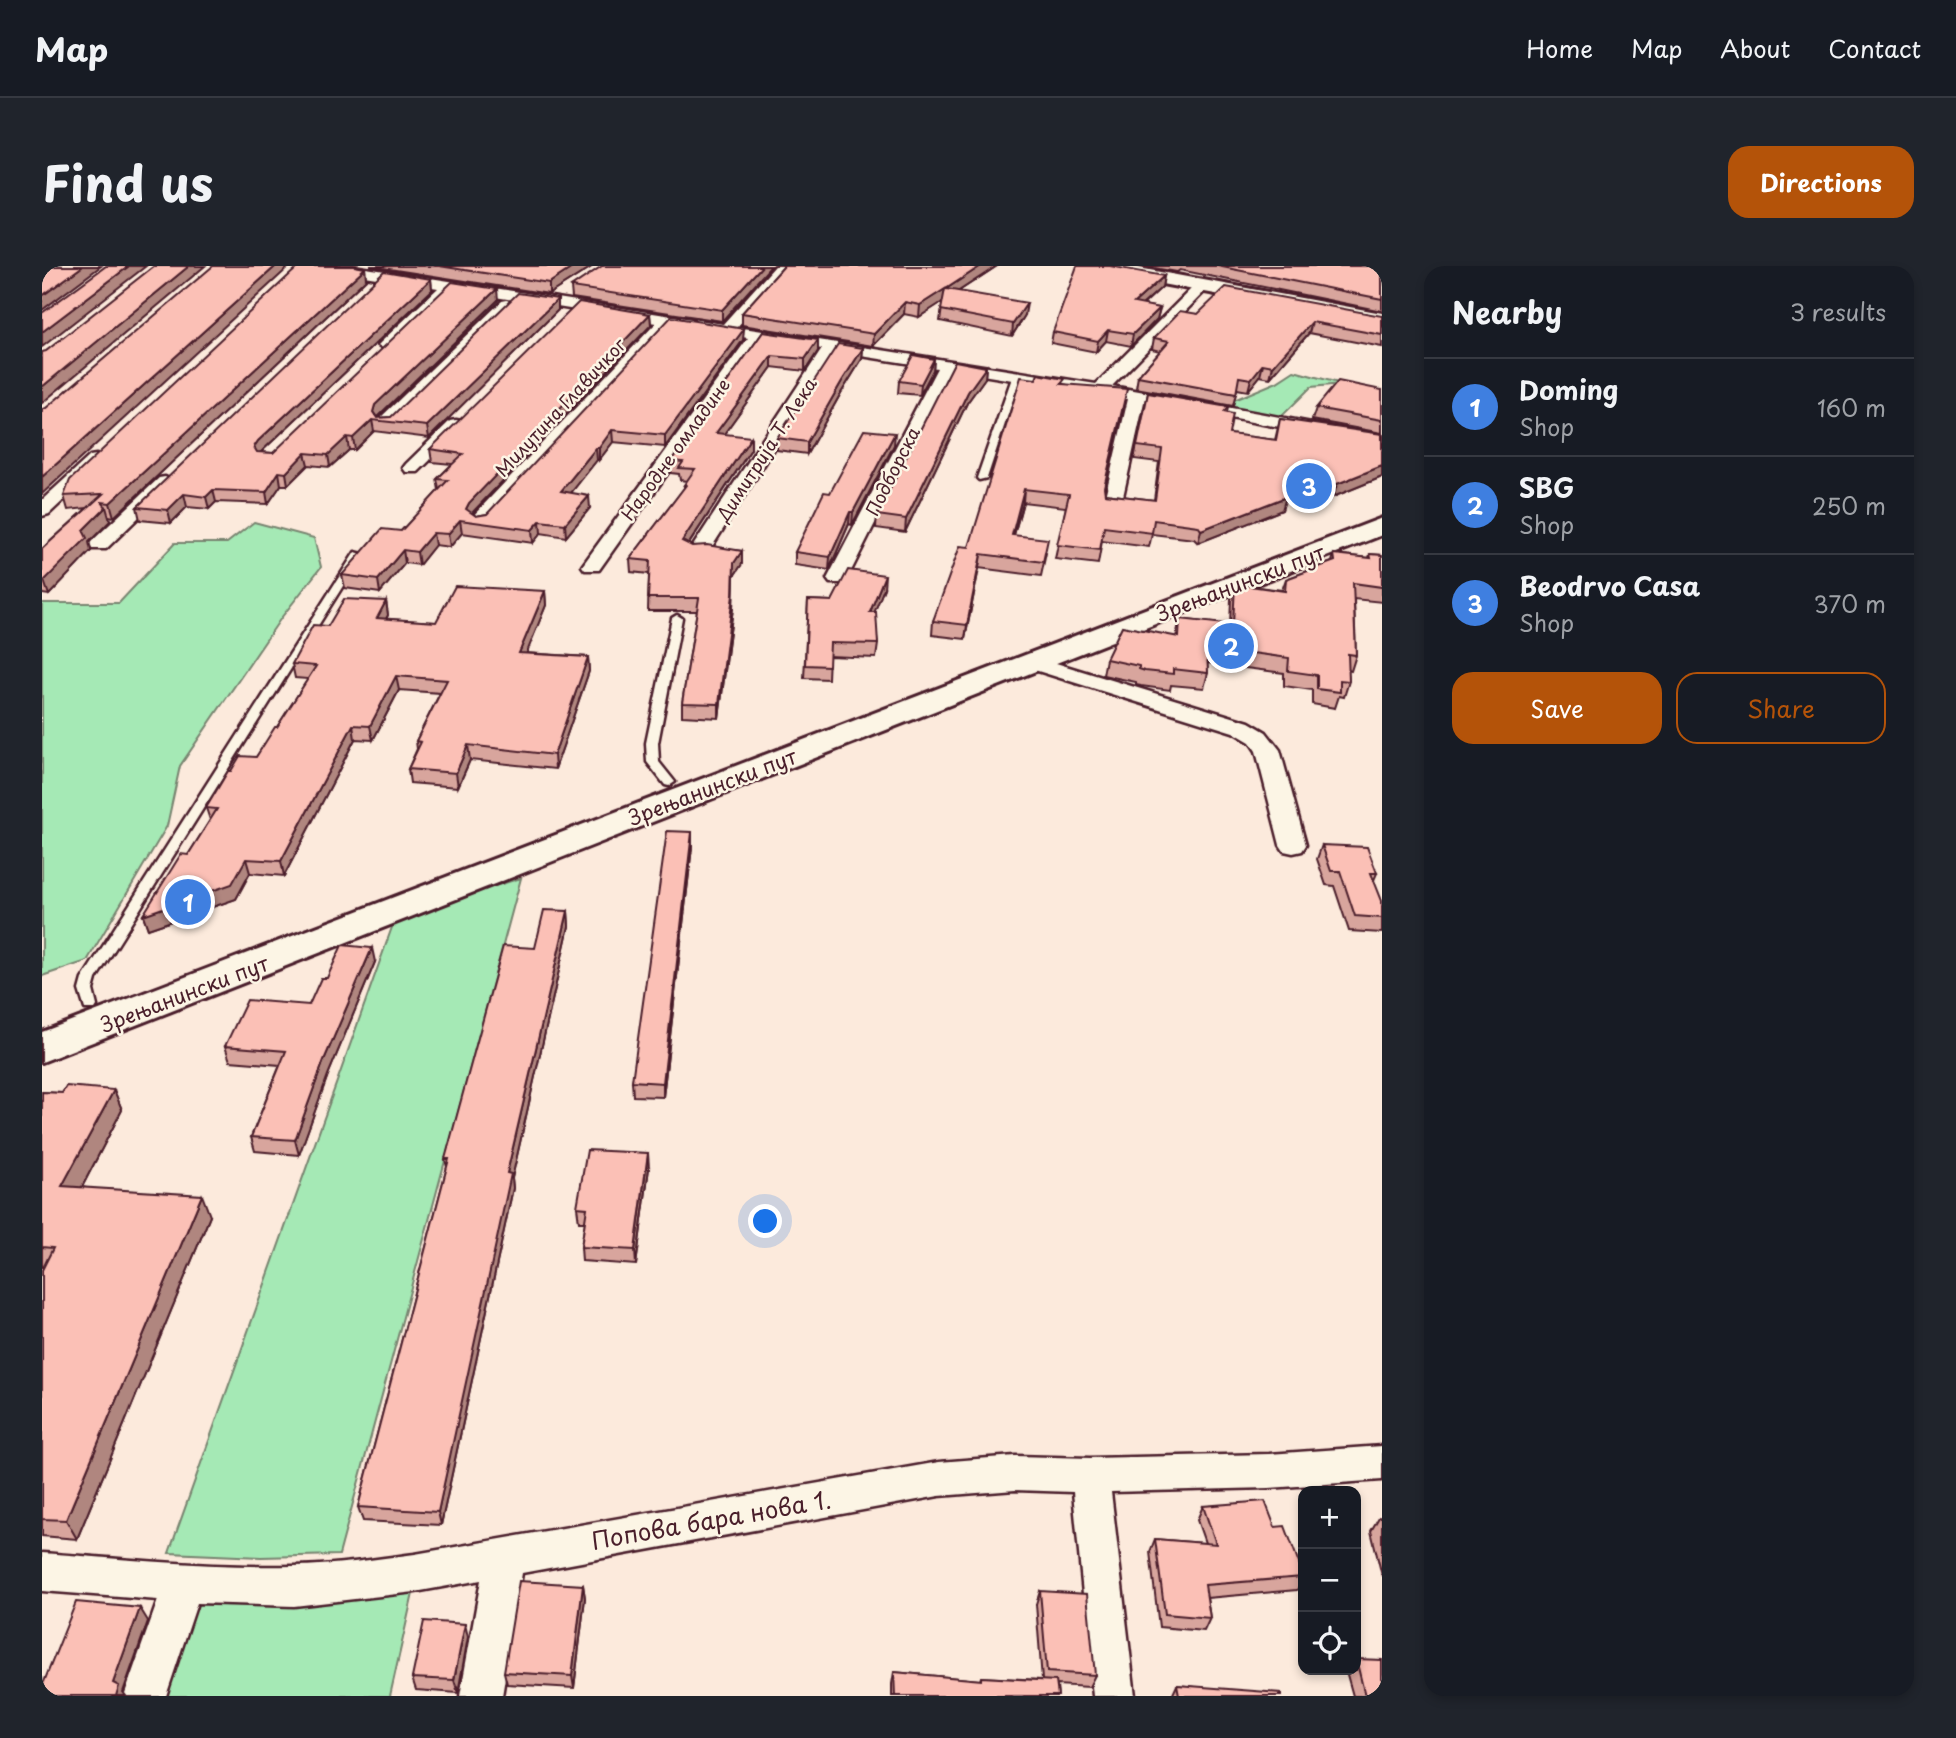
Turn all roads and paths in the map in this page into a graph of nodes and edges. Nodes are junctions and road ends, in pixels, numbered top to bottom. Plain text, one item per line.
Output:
1 (327, 266) edge
2 (419, 266) edge
3 (783, 266) edge
4 (1097, 266) edge
5 (1144, 270) edge
6 (390, 276) junction
7 (1203, 285) junction
8 (448, 286) junction
9 (576, 287) edge
10 (362, 294) edge
11 (516, 295) junction
12 (555, 300) junction
13 (577, 304) junction
14 (668, 319) junction
15 (1382, 319) edge
16 (558, 324) edge
17 (728, 328) junction
18 (759, 333) junction
19 (833, 345) junction
20 (378, 353) edge
21 (947, 364) junction
22 (1017, 376) junction
23 (1100, 389) junction
24 (1137, 396) junction
25 (470, 410) edge
26 (385, 423) edge
27 (1382, 441) edge
28 (112, 445) edge
29 (180, 468) edge
30 (412, 468) dead end
31 (982, 478) dead end
32 (1113, 502) edge
33 (1382, 509) edge
34 (42, 510) edge
35 (479, 521) edge
36 (1382, 526) edge
37 (99, 545) dead end
38 (699, 552) edge
39 (358, 554) edge
40 (592, 566) dead end
41 (837, 579) dead end
42 (677, 618) dead end
43 (1033, 662) junction
44 (668, 782) junction
45 (1293, 845) dead end
46 (90, 1006) junction
47 (42, 1024) edge
48 (42, 1048) edge
49 (1382, 1463) edge
50 (1090, 1475) junction
51 (505, 1556) junction
52 (43, 1575) edge
53 (184, 1583) junction
54 (145, 1696) edge
55 (481, 1696) edge
56 (1114, 1696) edge

1 - 6 street
2 - 6 street
3 - 17 street
4 - 5 main road
5 - 7 main road
6 - 8 street
6 - 10 street
7 - 15 main road
7 - 23 street
8 - 11 street
8 - 20 street
9 - 12 street
11 - 12 street
11 - 26 street
12 - 13 street
13 - 14 street
13 - 16 street
14 - 17 street
14 - 35 street, Милутина Главичког
17 - 18 street
18 - 19 street
18 - 40 street, Народне омладине
19 - 21 street
19 - 38 street, Димитрија Т. Лека
21 - 22 street
21 - 41 street, Подборска
22 - 23 street
22 - 31 lane
23 - 24 street
24 - 27 street
24 - 32 street
25 - 30 street
28 - 34 street
29 - 37 street
33 - 44 main road, Зрењанински пут
36 - 43 main road, Зрењанински пут
39 - 46 lane
42 - 44 lane
43 - 45 street
43 - 48 main road, Зрењанински пут
44 - 46 main road, Зрењанински пут
46 - 47 main road, Зрењанински пут
49 - 50 street, Попова бара нова 1.
50 - 51 street, Попова бара нова 1.
50 - 56 street
51 - 53 street, Попова бара нова 1.
51 - 55 street
52 - 53 street, Попова бара нова 1.
53 - 54 street

